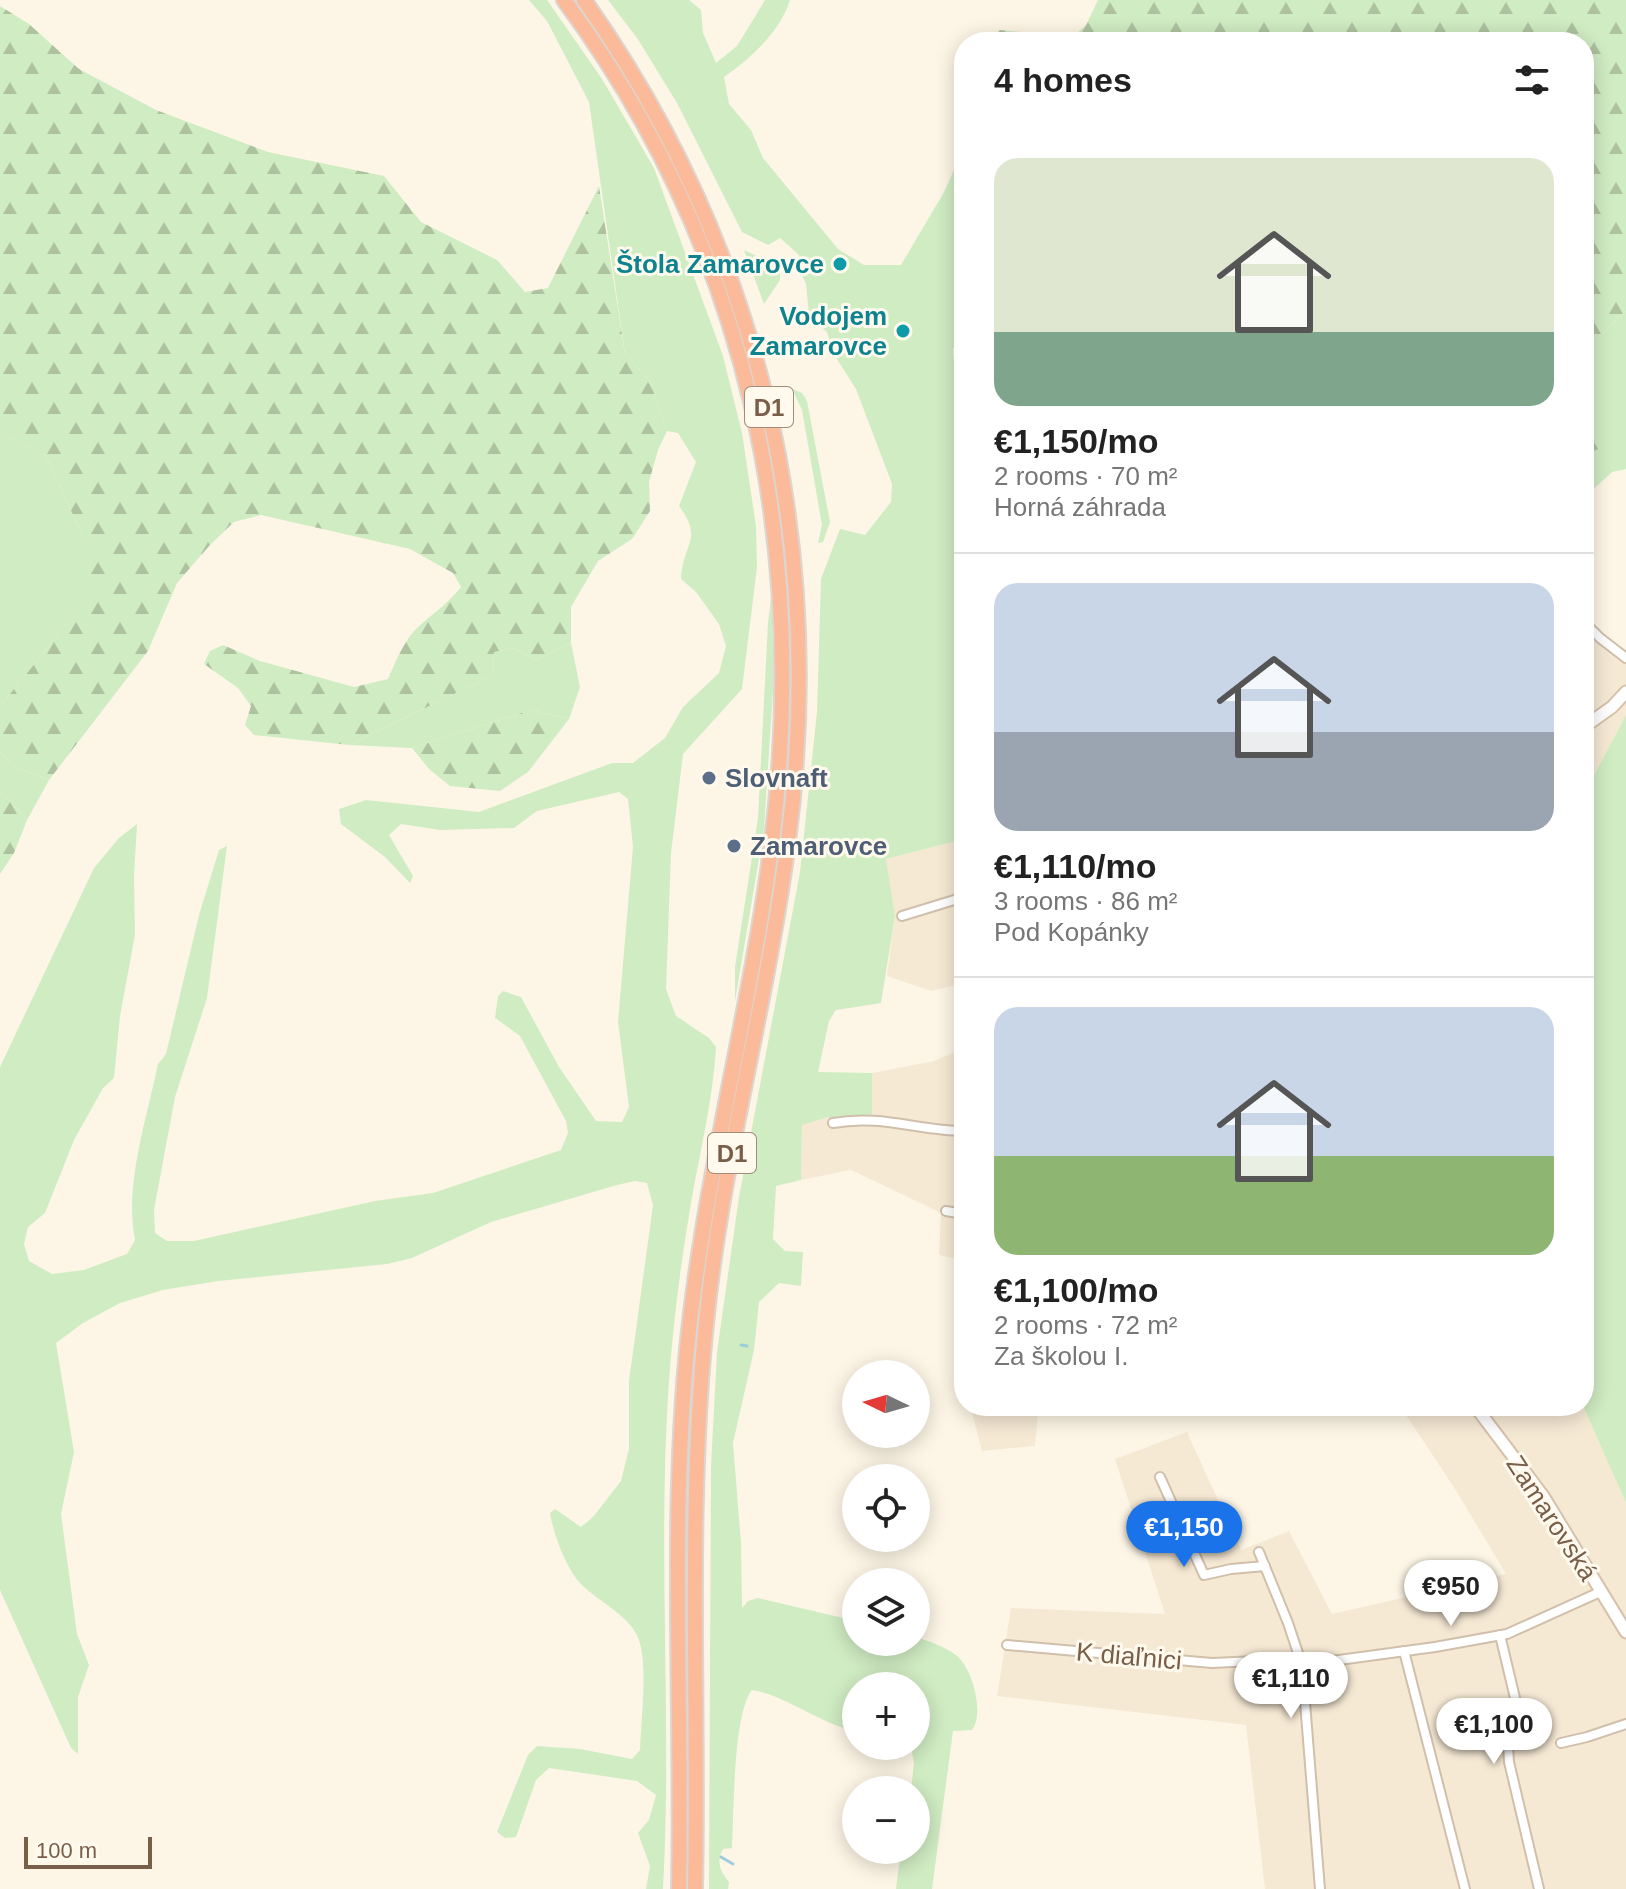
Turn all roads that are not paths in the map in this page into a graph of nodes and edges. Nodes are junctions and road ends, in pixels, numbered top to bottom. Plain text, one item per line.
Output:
1 (564, 0) edge
2 (584, 0) edge
3 (1594, 632) edge
4 (1626, 658) edge
5 (1626, 692) edge
6 (1594, 719) edge
7 (954, 900) edge
8 (902, 916) dead end
9 (833, 1123) dead end
10 (954, 1131) edge
11 (946, 1211) dead end
12 (954, 1212) edge
13 (1484, 1416) edge
14 (1160, 1477) dead end
15 (1259, 1552) dead end
16 (1265, 1566) junction
17 (1600, 1592) junction
18 (1626, 1632) edge
19 (1500, 1635) junction
20 (1007, 1645) dead end
21 (1404, 1651) junction
22 (1300, 1662) junction
23 (1626, 1724) edge
24 (1561, 1743) dead end
25 (679, 1889) edge
26 (695, 1889) edge
27 (1320, 1889) edge
28 (1465, 1889) edge
29 (1539, 1889) edge

1 - 25 highway, D1
2 - 26 highway, D1
3 - 4 street
5 - 6 main road
7 - 8 street
9 - 10 street
11 - 12 street
13 - 17 main road, Zamarovská
14 - 16 street
15 - 16 street
16 - 22 street
17 - 18 main road, Zamarovská
17 - 19 street, K diaľnici
19 - 21 street, K diaľnici
19 - 29 street
20 - 22 street, K diaľnici
21 - 22 street, K diaľnici
21 - 28 street
22 - 27 street
23 - 24 street

